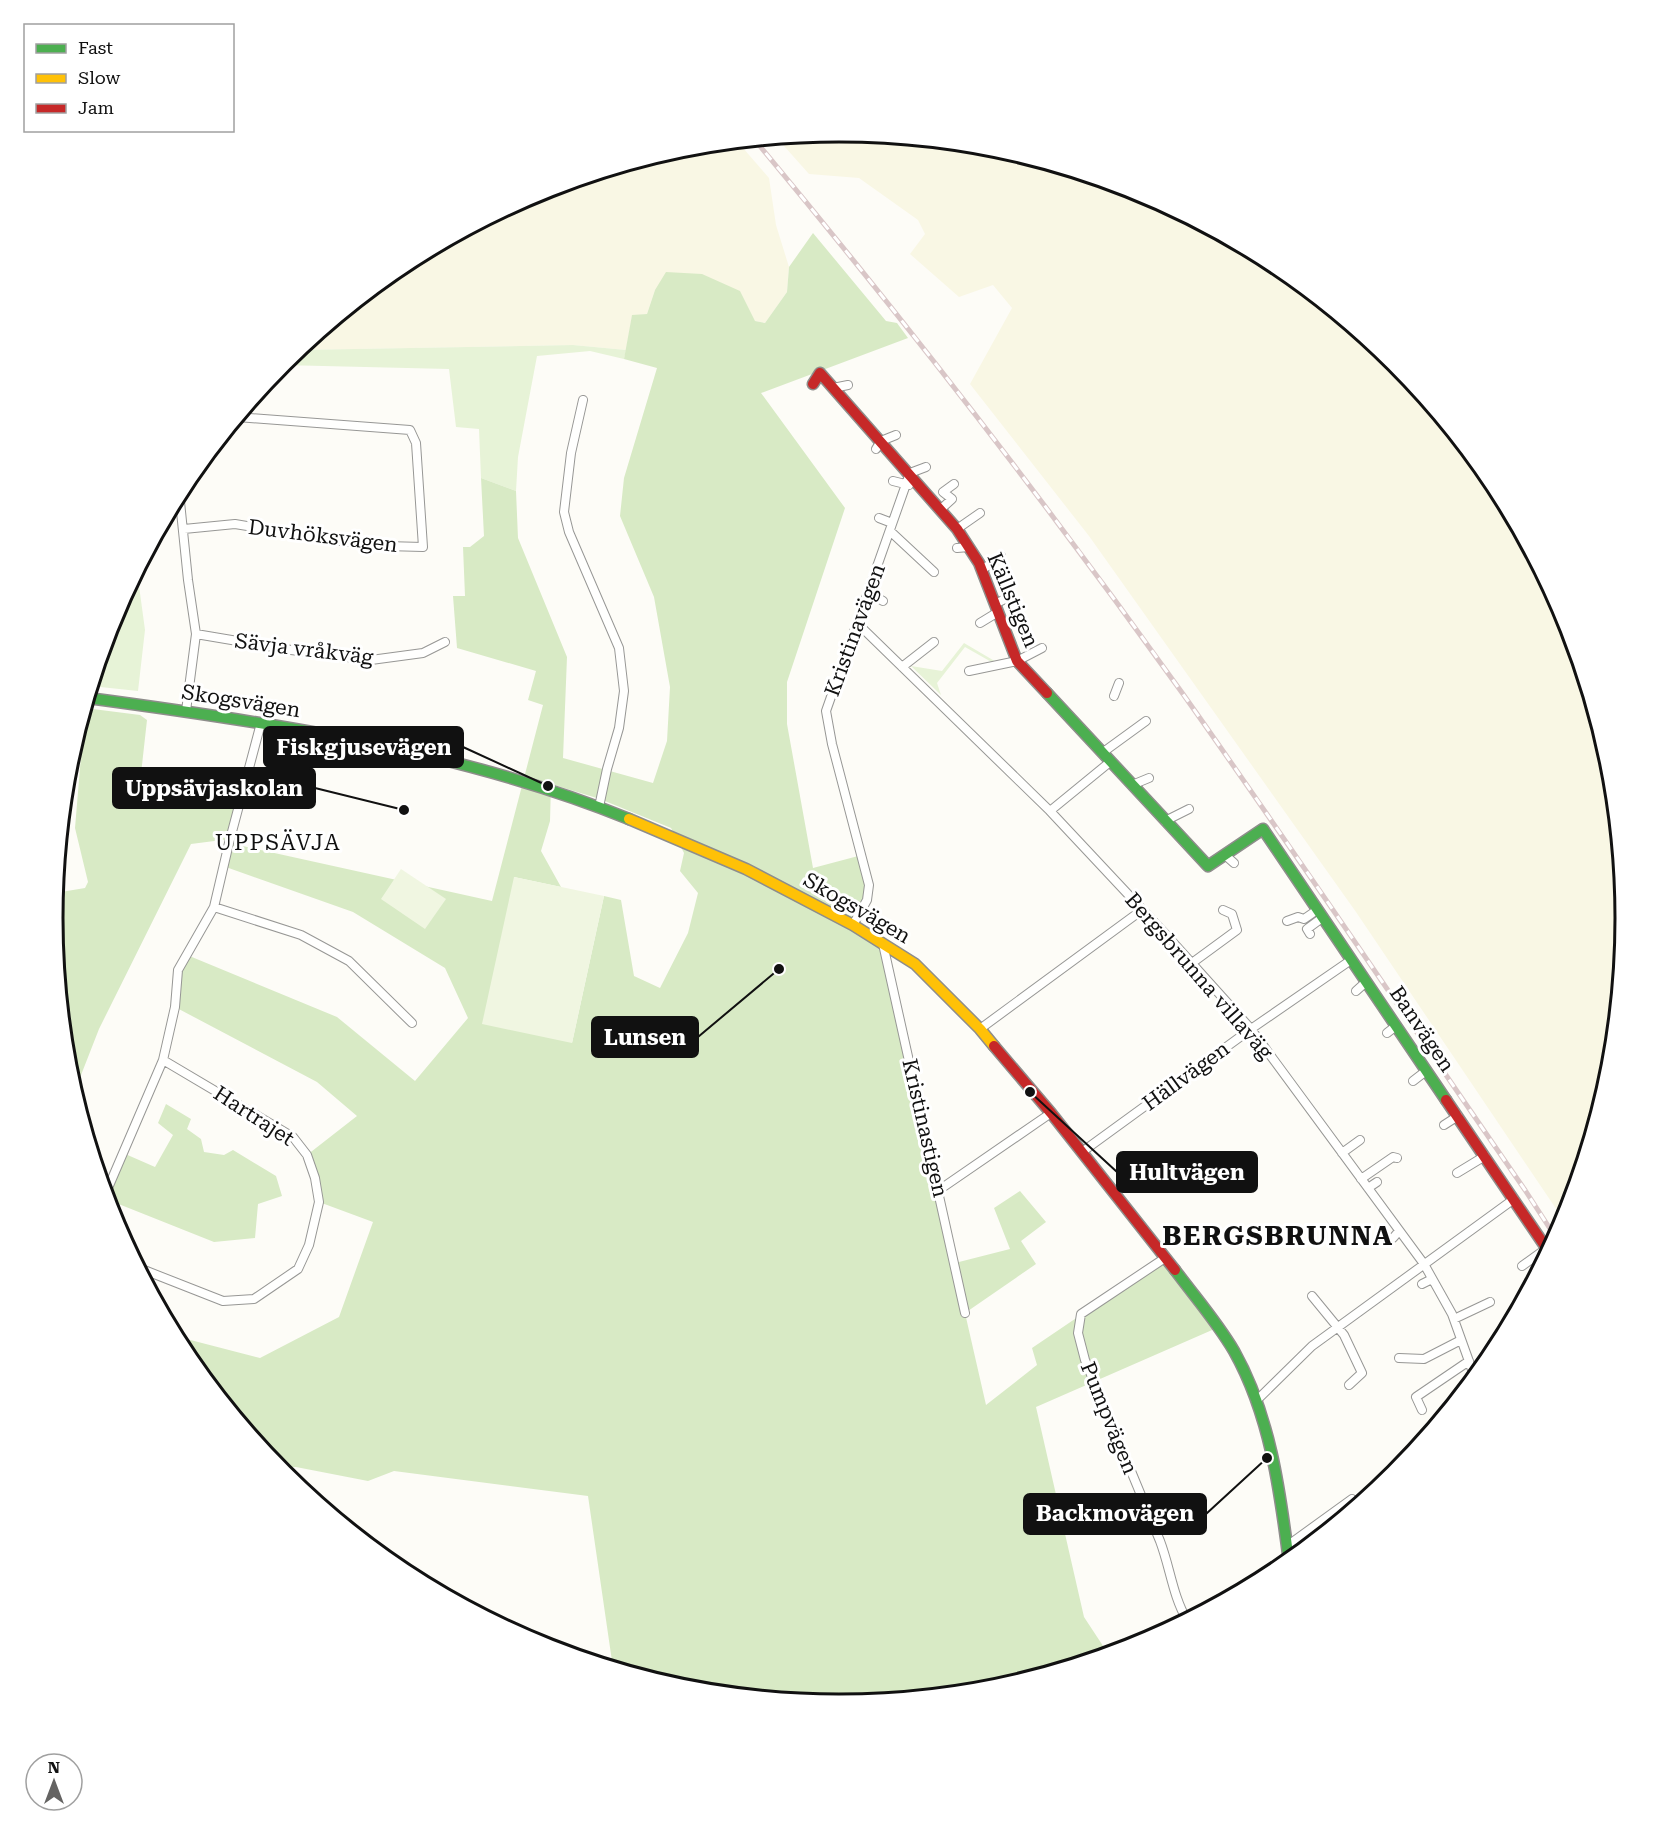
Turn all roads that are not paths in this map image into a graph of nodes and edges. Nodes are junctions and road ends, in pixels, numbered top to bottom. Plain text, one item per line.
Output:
1 (813, 384) dead end
2 (848, 385) dead end
3 (836, 394) junction
4 (584, 400) dead end
5 (246, 418) edge
6 (896, 435) dead end
7 (879, 445) junction
8 (926, 466) dead end
9 (910, 473) junction
10 (892, 481) dead end
11 (919, 484) junction
12 (954, 484) dead end
13 (906, 486) junction
14 (181, 508) edge
15 (980, 513) dead end
16 (943, 516) junction
17 (879, 518) dead end
18 (891, 527) junction
19 (184, 529) junction
20 (957, 529) junction
21 (1001, 556) dead end
22 (982, 570) junction
23 (934, 572) dead end
24 (868, 592) junction
25 (1009, 597) dead end
26 (883, 601) dead end
27 (997, 608) junction
28 (857, 623) junction
29 (980, 623) dead end
30 (196, 634) junction
31 (445, 642) dead end
32 (934, 642) dead end
33 (1042, 648) dead end
34 (1017, 661) junction
35 (902, 667) junction
36 (969, 671) dead end
37 (1119, 683) dead end
38 (1114, 696) dead end
39 (95, 699) edge
40 (186, 711) junction
41 (1146, 721) dead end
42 (261, 723) junction
43 (1106, 757) junction
44 (141, 774) dead end
45 (1149, 778) dead end
46 (1132, 785) junction
47 (1153, 791) dead end
48 (242, 793) junction
49 (1142, 795) junction
50 (599, 807) junction
51 (1189, 809) dead end
52 (1050, 812) junction
53 (1165, 821) junction
54 (1263, 829) joint
55 (1225, 855) junction
56 (1234, 863) dead end
57 (214, 907) junction
58 (1142, 910) junction
59 (1223, 910) dead end
60 (1320, 914) junction
61 (1287, 921) dead end
62 (853, 925) junction
63 (1310, 934) dead end
64 (883, 944) junction
65 (1351, 960) junction
66 (1192, 963) junction
67 (1366, 982) junction
68 (1356, 991) dead end
69 (412, 1023) dead end
70 (980, 1029) junction
71 (1251, 1029) junction
72 (163, 1060) junction
73 (1426, 1071) junction
74 (1413, 1081) dead end
75 (1051, 1113) junction
76 (1458, 1116) junction
77 (1444, 1125) dead end
78 (1360, 1140) dead end
79 (1082, 1152) junction
80 (1342, 1152) junction
81 (1485, 1156) junction
82 (1397, 1158) dead end
83 (1458, 1173) dead end
84 (1361, 1179) junction
85 (1377, 1182) dead end
86 (110, 1184) edge
87 (1368, 1188) junction
88 (939, 1190) junction
89 (1514, 1199) junction
90 (1399, 1231) junction
91 (1393, 1238) dead end
92 (1544, 1244) edge
93 (1538, 1256) edge
94 (1165, 1258) junction
95 (1424, 1264) junction
96 (1522, 1266) dead end
97 (149, 1272) edge
98 (1432, 1279) junction
99 (1422, 1284) dead end
100 (1312, 1296) dead end
101 (1490, 1302) dead end
102 (965, 1313) dead end
103 (1454, 1319) junction
104 (1338, 1327) junction
105 (1461, 1340) junction
106 (1399, 1358) dead end
107 (1469, 1361) junction
108 (1472, 1368) edge
109 (1349, 1385) dead end
110 (1256, 1401) junction
111 (1422, 1410) dead end
112 (1352, 1499) dead end
113 (1287, 1546) junction
114 (1288, 1552) edge
115 (1183, 1614) edge

1 - 3 street, Källstigen
2 - 3 street
3 - 7 street, Källstigen
4 - 50 street
5 - 19 street, Duvhöksvägen
6 - 7 street
7 - 9 street, Källstigen
8 - 9 street
9 - 11 street, Källstigen
9 - 13 street, Kristinavägen
10 - 13 street
11 - 13 street
11 - 16 street, Källstigen
12 - 16 street
13 - 18 street, Kristinavägen
14 - 19 street
15 - 20 street
16 - 20 street, Källstigen
17 - 18 street
18 - 23 street
18 - 24 street, Kristinavägen
19 - 30 street
20 - 22 street, Källstigen
21 - 22 street
22 - 27 street, Källstigen
24 - 26 street
24 - 28 street, Kristinavägen
25 - 27 street
27 - 29 street
27 - 34 street, Källstigen
28 - 35 street, Bergsbrunna villaväg
28 - 62 street, Kristinavägen
30 - 31 street, Sävja vråkväg
30 - 40 street
32 - 35 street
33 - 34 street
34 - 36 street
34 - 43 street, Källstigen
35 - 52 street, Bergsbrunna villaväg
37 - 38 street
39 - 40 street, Skogsvägen
40 - 42 street, Skogsvägen
41 - 43 street
42 - 48 street
42 - 50 street, Skogsvägen
43 - 46 street, Källstigen
43 - 52 street
44 - 48 street
45 - 46 street
46 - 49 street, Källstigen
47 - 49 street
48 - 57 street
49 - 53 street, Källstigen
50 - 62 street, Skogsvägen
51 - 53 street
52 - 58 street, Bergsbrunna villaväg
53 - 55 street, Källstigen
54 - 55 street, Källstigen
54 - 60 street, Banvägen
55 - 56 street
57 - 69 street
57 - 72 street
58 - 66 street, Bergsbrunna villaväg
58 - 70 street
59 - 66 street
60 - 61 street
60 - 63 street
60 - 65 street, Banvägen
62 - 64 street, Skogsvägen
64 - 70 street, Skogsvägen
64 - 88 street, Kristinastigen
65 - 67 street, Banvägen
65 - 71 street, Hällvägen
66 - 71 street, Bergsbrunna villaväg
67 - 68 street
67 - 73 street, Banvägen
70 - 75 street, Skogsvägen
71 - 79 street, Hällvägen
71 - 80 street, Bergsbrunna villaväg
72 - 86 street
72 - 97 street, Hartrajet
73 - 74 street
73 - 76 street, Banvägen
75 - 79 street, Skogsvägen
75 - 88 street
76 - 77 street
76 - 81 street, Banvägen
78 - 80 street
79 - 94 street, Skogsvägen
80 - 84 street, Bergsbrunna villaväg
81 - 83 street
81 - 89 street, Banvägen
82 - 84 street
84 - 87 street, Bergsbrunna villaväg
85 - 87 street
87 - 90 street, Bergsbrunna villaväg
88 - 102 street, Kristinastigen
89 - 92 street, Banvägen
89 - 95 street
90 - 91 street
90 - 95 street, Bergsbrunna villaväg
93 - 96 street
94 - 110 street, Skogsvägen
94 - 115 street, Pumpvägen
95 - 98 street, Bergsbrunna villaväg
95 - 104 street
98 - 99 street
98 - 103 street, Bergsbrunna villaväg
100 - 104 street
101 - 103 street
103 - 105 street, Bergsbrunna villaväg
104 - 109 street
104 - 110 street
105 - 106 street
105 - 107 street, Bergsbrunna villaväg
107 - 108 street, Bergsbrunna villaväg
107 - 111 street
110 - 113 street, Skogsvägen
112 - 113 street
113 - 114 street, Skogsvägen

